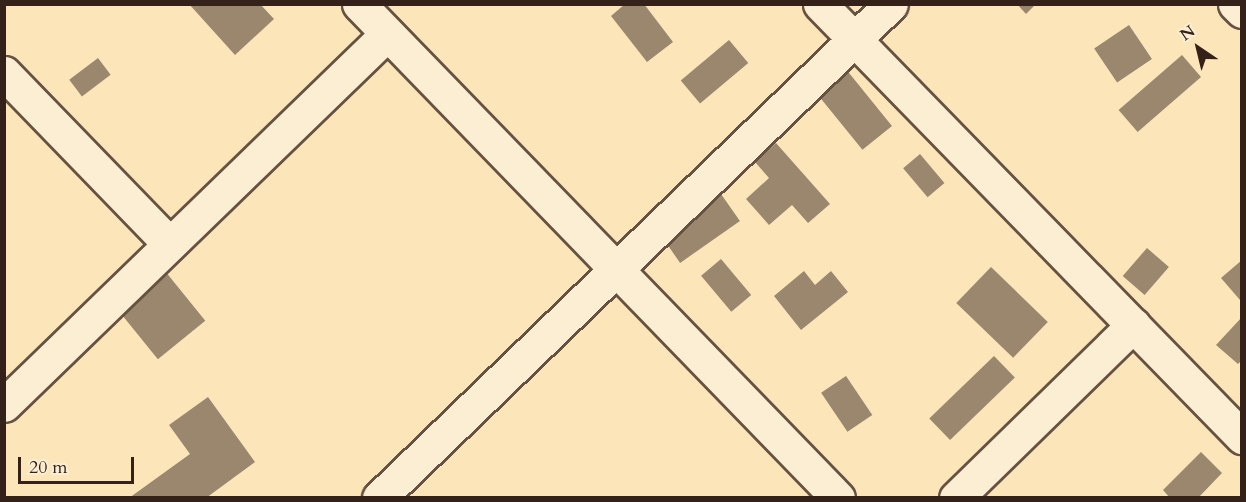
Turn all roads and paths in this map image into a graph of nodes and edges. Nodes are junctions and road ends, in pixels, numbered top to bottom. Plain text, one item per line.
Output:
1 (359, 4) edge
2 (820, 4) edge
3 (891, 4) edge
4 (1235, 4) edge
5 (1241, 10) edge
6 (386, 35) junction
7 (855, 39) junction
8 (4, 74) edge
9 (170, 244) junction
10 (615, 270) junction
11 (1133, 325) junction
12 (4, 405) edge
13 (1242, 436) edge
14 (379, 498) edge
15 (838, 498) edge
16 (956, 498) edge

1 - 6 street
2 - 7 street
3 - 7 street
4 - 5 street
6 - 9 street
6 - 10 street
7 - 10 street
7 - 11 street
8 - 9 street
9 - 12 street
10 - 14 street
10 - 15 street
11 - 13 street
11 - 16 street

